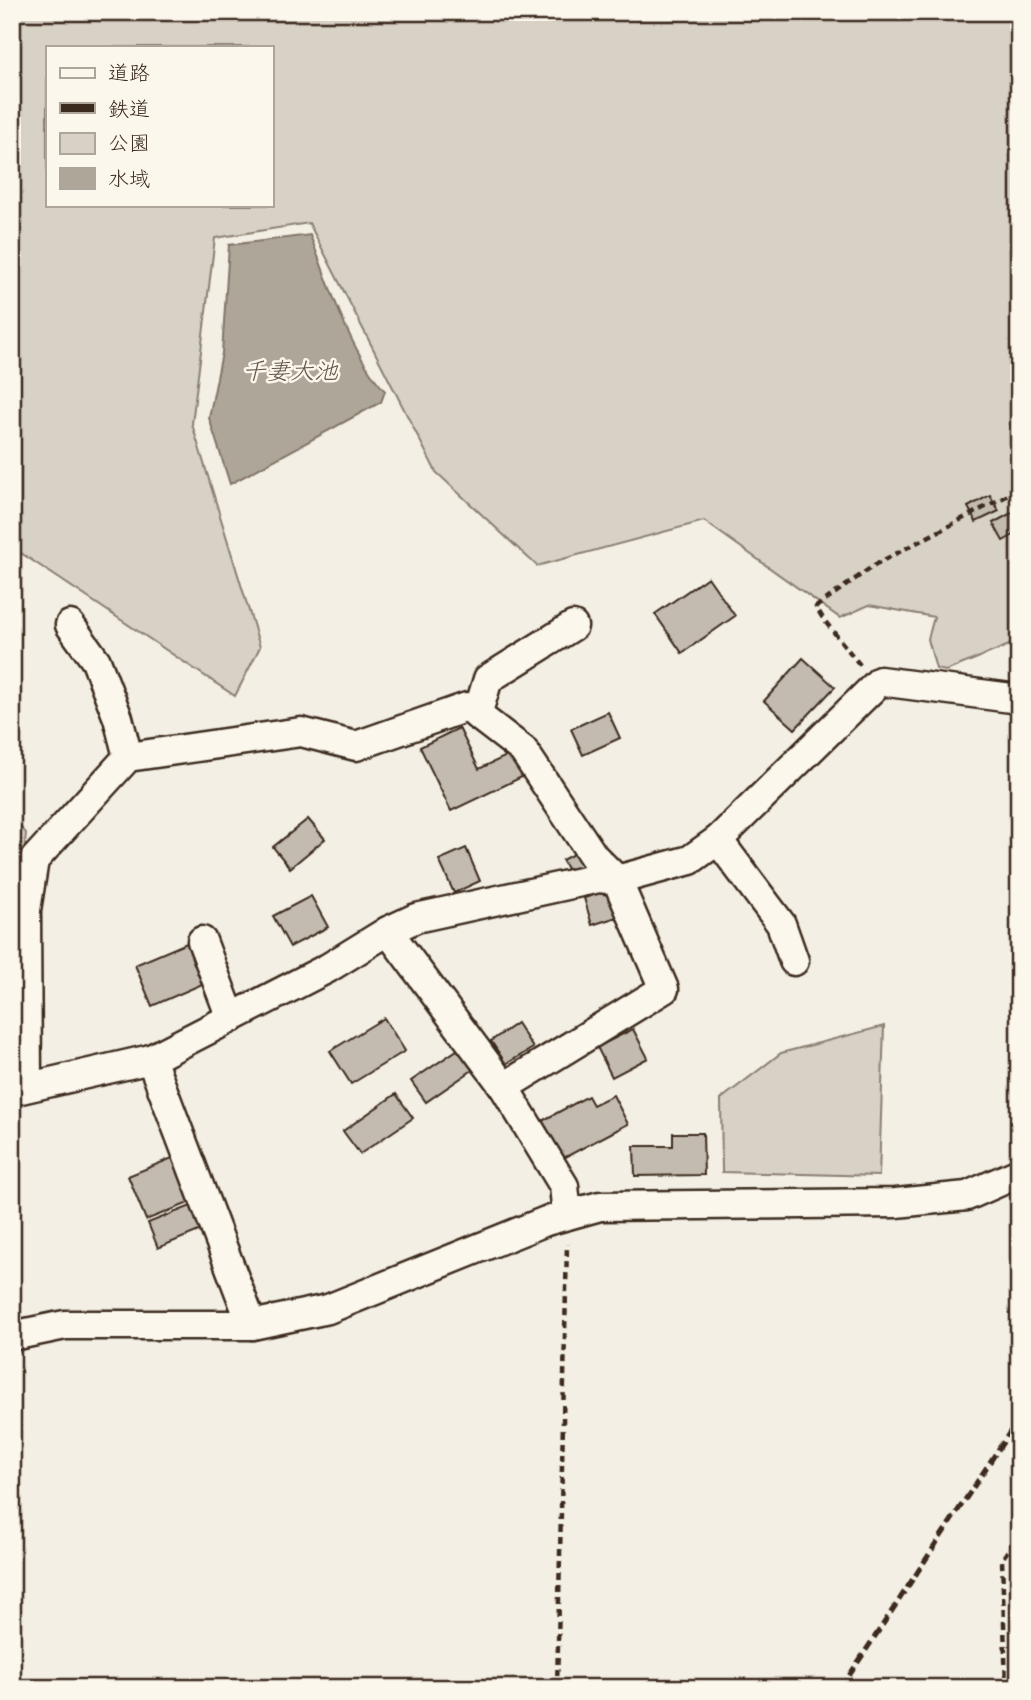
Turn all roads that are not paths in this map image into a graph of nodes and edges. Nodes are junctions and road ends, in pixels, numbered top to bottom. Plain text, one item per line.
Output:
1 (70, 625) dead end
2 (573, 626) dead end
3 (1019, 699) edge
4 (477, 715) junction
5 (128, 757) junction
6 (718, 840) junction
7 (617, 880) junction
8 (388, 931) junction
9 (202, 941) dead end
10 (794, 961) dead end
11 (231, 1018) junction
12 (151, 1059) junction
13 (504, 1087) junction
14 (20, 1089) edge
15 (1019, 1173) edge
16 (567, 1215) junction
17 (252, 1325) junction
18 (12, 1336) edge

1 - 5 street
2 - 4 street
3 - 6 street
4 - 5 street
4 - 7 street
5 - 14 street
6 - 7 street
6 - 10 street
7 - 8 street
7 - 13 street
8 - 11 street
8 - 13 street
9 - 11 street
11 - 12 street
12 - 14 street
12 - 17 street
13 - 16 street
15 - 16 street
16 - 17 street
17 - 18 street

